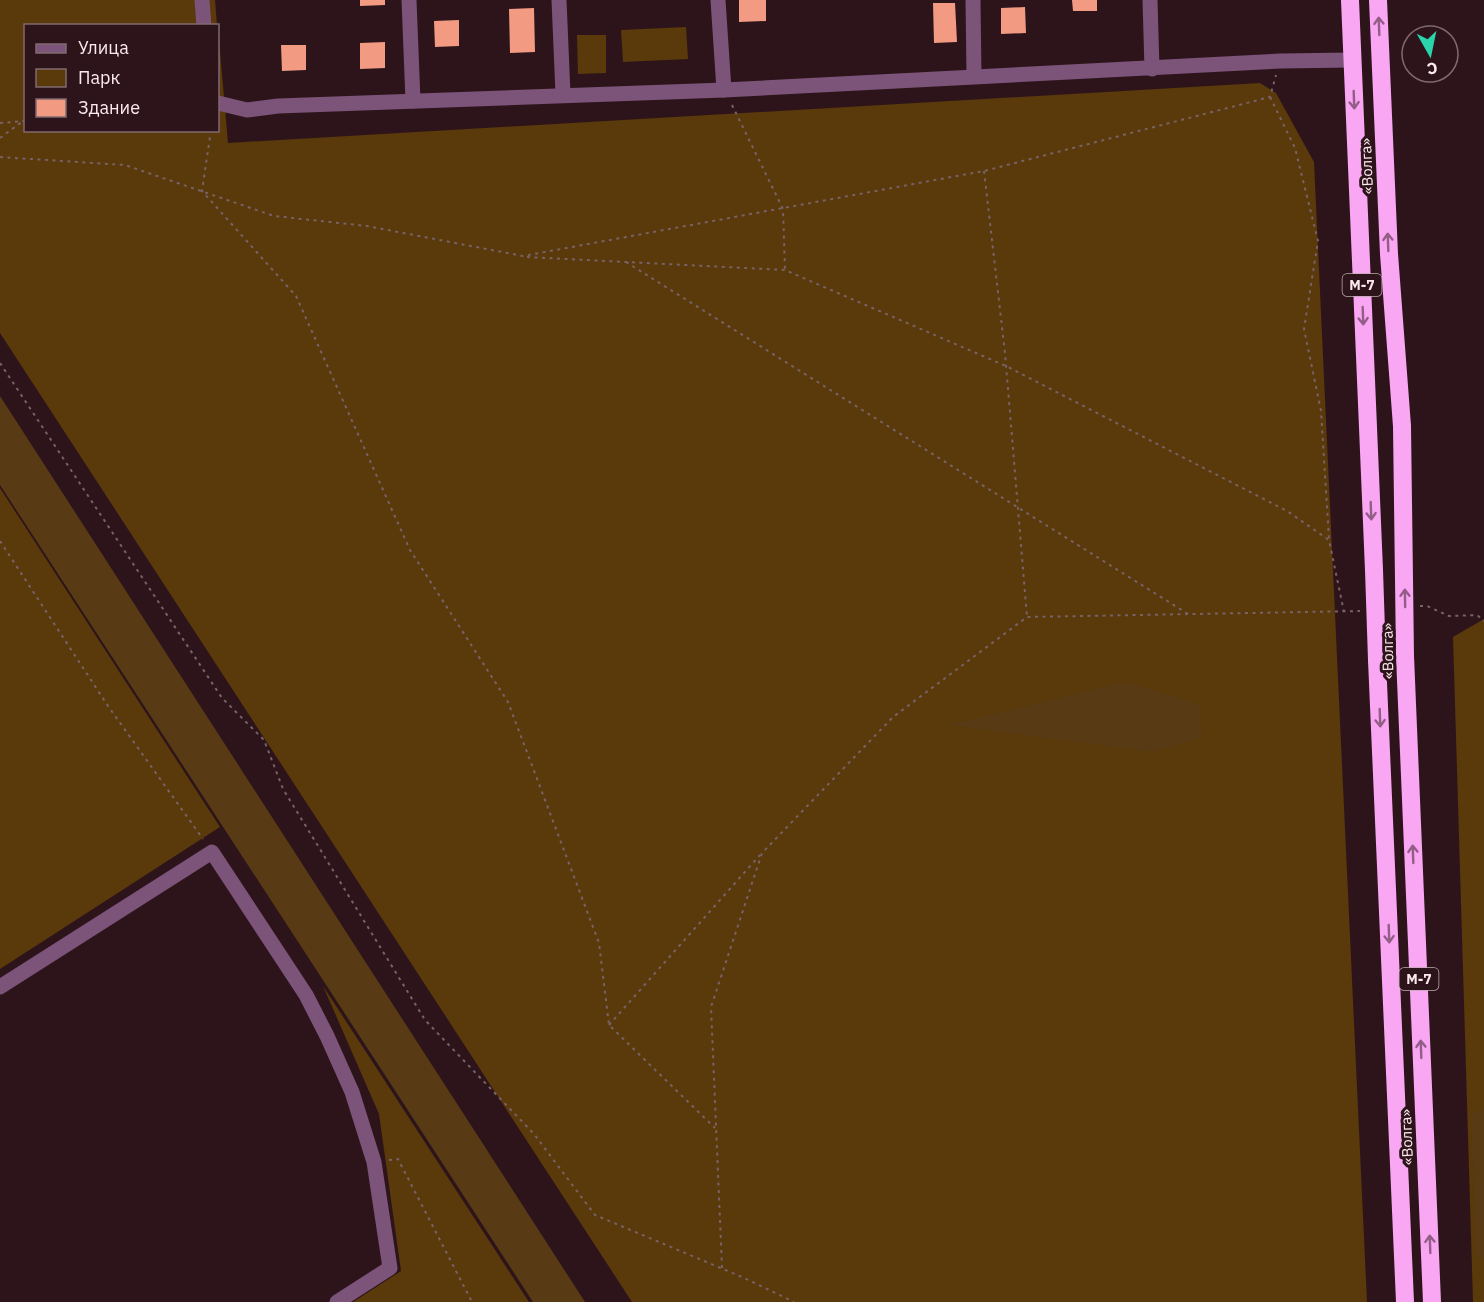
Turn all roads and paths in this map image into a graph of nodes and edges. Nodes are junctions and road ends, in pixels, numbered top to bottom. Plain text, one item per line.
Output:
1 (202, 0) edge
2 (409, 0) edge
3 (559, 0) edge
4 (718, 0) edge
5 (973, 0) edge
6 (1150, 0) edge
7 (1350, 0) edge
8 (1378, 0) edge
9 (204, 24) edge
10 (1352, 60) junction
11 (1281, 61) junction
12 (1152, 69) junction
13 (974, 76) junction
14 (724, 90) junction
15 (563, 94) junction
16 (1270, 97) junction
17 (413, 101) junction
18 (219, 103) edge
19 (24, 121) edge
20 (0, 123) edge
21 (211, 132) edge
22 (0, 138) edge
23 (0, 157) edge
24 (984, 171) junction
25 (202, 191) junction
26 (783, 208) junction
27 (523, 256) junction
28 (624, 262) junction
29 (785, 270) junction
30 (0, 363) edge
31 (1006, 366) junction
32 (1017, 508) junction
33 (1329, 540) junction
34 (0, 541) edge
35 (1188, 614) junction
36 (1027, 616) junction
37 (212, 852) junction
38 (762, 853) junction
39 (0, 987) edge
40 (609, 1025) junction
41 (716, 1129) junction
42 (374, 1162) junction
43 (722, 1268) junction
44 (337, 1302) edge
45 (472, 1302) edge
46 (794, 1302) edge
47 (1405, 1302) edge
48 (1432, 1302) edge

1 - 9 street
2 - 17 street
3 - 15 street
4 - 14 street
5 - 13 street
6 - 12 street
7 - 10 highway, «Волга» / М-7
48 -> 8 highway, «Волга» / М-7, bridge
10 - 11 street
10 -> 47 highway, «Волга» / М-7, bridge
11 - 12 street
11 - 16 path
12 - 13 street
13 - 14 street
14 - 15 street
14 - 26 path
15 - 17 street
16 - 24 path
16 - 33 path
17 - 18 street
19 - 20 path
19 - 22 path
21 - 25 path
23 - 25 path
24 - 26 path
24 - 31 path
25 - 27 path
25 - 40 path
26 - 27 path
26 - 29 path
27 - 28 path
28 - 29 path
28 - 32 path
29 - 31 path
30 - 43 path
31 - 32 path
31 - 33 path
32 - 35 path
32 - 36 path
33 - 35 path
34 - 37 path
35 - 36 path
36 - 38 path
37 - 39 street
37 - 42 street
38 - 40 path
38 - 41 path
40 - 41 path
41 - 43 path
42 - 44 street
42 - 45 path
43 - 46 path

